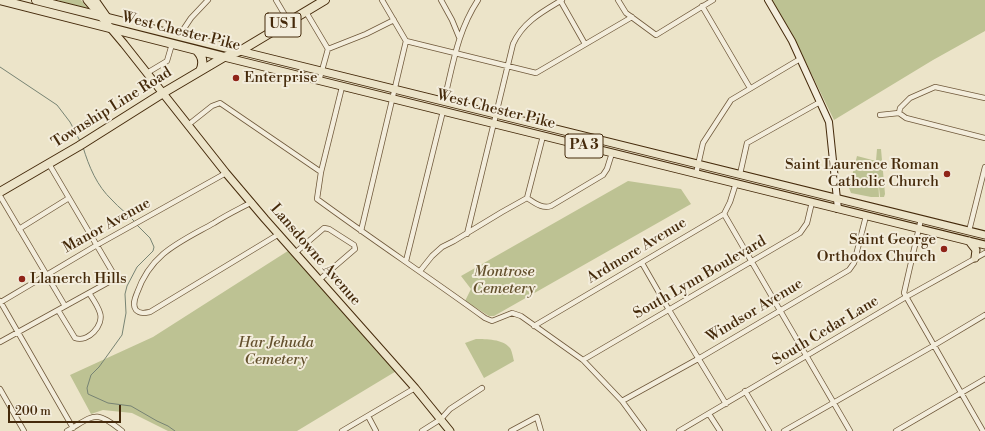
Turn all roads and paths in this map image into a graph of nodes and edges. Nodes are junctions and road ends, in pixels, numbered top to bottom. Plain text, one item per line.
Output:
1 (0, 0) edge
2 (36, 0) edge
3 (87, 0) edge
4 (208, 0) edge
5 (276, 0) edge
6 (326, 0) edge
7 (382, 0) edge
8 (441, 0) edge
9 (478, 0) edge
10 (561, 0) edge
11 (618, 0) edge
12 (713, 0) edge
13 (768, 0) edge
14 (96, 1) edge
15 (702, 6) junction
16 (306, 12) junction
17 (101, 17) junction
18 (632, 17) junction
19 (109, 19) junction
20 (394, 20) junction
21 (289, 22) junction
22 (112, 29) junction
23 (180, 36) junction
24 (459, 37) junction
25 (406, 41) junction
26 (172, 44) junction
27 (585, 44) junction
28 (328, 49) junction
29 (196, 50) junction
30 (240, 51) junction
31 (456, 52) junction
32 (224, 57) junction
33 (800, 59) junction
34 (506, 65) junction
35 (200, 71) junction
36 (322, 71) junction
37 (147, 73) junction
38 (319, 81) junction
39 (342, 87) junction
40 (750, 88) junction
41 (394, 89) junction
42 (163, 93) junction
43 (985, 98) edge
44 (392, 99) junction
45 (444, 101) junction
46 (820, 102) junction
47 (442, 111) junction
48 (899, 112) junction
49 (495, 114) junction
50 (880, 115) dead end
51 (493, 124) junction
52 (188, 125) junction
53 (543, 136) junction
54 (985, 138) edge
55 (612, 153) junction
56 (49, 164) junction
57 (698, 164) junction
58 (985, 167) edge
59 (321, 172) junction
60 (226, 173) junction
61 (696, 174) junction
62 (740, 174) junction
63 (736, 183) junction
64 (0, 192) edge
65 (0, 196) edge
66 (69, 198) junction
67 (527, 198) junction
68 (837, 198) junction
69 (252, 202) junction
70 (812, 202) junction
71 (838, 209) junction
72 (724, 214) junction
73 (866, 216) junction
74 (921, 219) junction
75 (919, 228) junction
76 (20, 229) junction
77 (361, 231) junction
78 (969, 231) junction
79 (279, 234) junction
80 (467, 234) junction
81 (985, 234) edge
82 (965, 240) junction
83 (97, 244) junction
84 (985, 245) edge
85 (295, 253) junction
86 (985, 253) edge
87 (975, 258) junction
88 (406, 261) junction
89 (751, 261) junction
90 (642, 263) junction
91 (420, 271) junction
92 (46, 275) junction
93 (319, 280) junction
94 (89, 293) junction
95 (906, 297) junction
96 (0, 301) edge
97 (65, 306) junction
98 (58, 310) junction
99 (669, 310) junction
100 (780, 310) junction
101 (985, 315) edge
102 (534, 326) junction
103 (18, 332) junction
104 (0, 342) edge
105 (933, 346) junction
106 (807, 356) junction
107 (698, 359) junction
108 (583, 360) junction
109 (985, 379) edge
110 (415, 388) junction
111 (482, 388) dead end
112 (0, 389) edge
113 (745, 392) junction
114 (961, 393) junction
115 (622, 401) junction
116 (834, 403) junction
117 (726, 404) junction
118 (709, 414) junction
119 (368, 416) junction
120 (441, 419) junction
121 (73, 428) junction
122 (24, 431) edge
123 (68, 431) edge
124 (122, 431) edge
125 (342, 431) edge
126 (376, 431) edge
127 (422, 431) edge
128 (450, 431) edge
129 (511, 431) edge
130 (541, 431) edge
131 (644, 431) edge
132 (679, 431) edge
133 (720, 431) edge
134 (769, 431) edge
135 (784, 431) edge
136 (850, 431) edge
137 (896, 431) edge
138 (983, 431) edge

1 - 22 highway, West Chester Pike / PA 3
2 - 17 highway, West Chester Pike / PA 3
3 - 17 main road, Lansdowne Avenue
4 - 23 street
5 - 21 street
6 - 16 highway, US 1
7 - 20 street
8 - 24 street
9 - 24 street
10 - 27 street
10 - 34 street
11 - 18 street
12 - 15 street
13 - 33 street
14 - 19 main road
15 - 18 street
15 - 40 street
16 - 21 highway, US 1
16 - 28 street
17 - 19 highway, West Chester Pike / PA 3
17 - 22 main road, Lansdowne Avenue
18 - 27 street
19 - 22 main road
19 - 23 highway, West Chester Pike / PA 3
20 - 25 street
20 - 28 street
21 - 30 highway, US 1
22 - 26 highway, West Chester Pike / PA 3
22 - 37 main road, Lansdowne Avenue
23 - 30 highway, West Chester Pike / PA 3
24 - 31 street
25 - 31 street
25 - 41 street
26 - 29 highway, West Chester Pike / PA 3
26 - 37 street
27 - 34 street
28 - 36 street
29 - 32 highway, West Chester Pike / PA 3
29 - 35 highway
30 - 32 highway, Township Line Road / US 1
30 - 36 main road, West Chester Pike / PA 3
31 - 34 street
31 - 45 street
32 - 35 highway, Township Line Road / US 1
32 - 38 main road, West Chester Pike / PA 3
33 - 40 street
33 - 46 street
34 - 49 street
35 - 42 highway, Township Line Road / US 1
36 - 38 street
36 - 41 main road, West Chester Pike / PA 3
37 - 42 main road, Lansdowne Avenue
38 - 39 main road, West Chester Pike / PA 3
39 - 44 main road, West Chester Pike / PA 3
39 - 59 street
40 - 57 street
41 - 44 street
41 - 45 main road, West Chester Pike / PA 3
42 - 52 main road, Lansdowne Avenue
42 - 56 highway, Township Line Road / US 1
43 - 48 street
44 - 47 main road, West Chester Pike / PA 3
44 - 77 street
45 - 49 main road, West Chester Pike / PA 3
46 - 62 street
46 - 68 street
47 - 51 main road, West Chester Pike / PA 3
47 - 88 street
48 - 50 street
48 - 54 street
49 - 51 street
49 - 57 main road, West Chester Pike / PA 3
51 - 53 main road, West Chester Pike / PA 3
51 - 80 street
52 - 59 street
52 - 60 main road, Lansdowne Avenue
53 - 55 main road, West Chester Pike / PA 3
53 - 67 street
55 - 61 main road, West Chester Pike / PA 3
55 - 67 street
56 - 64 highway, Township Line Road / US 1
56 - 66 street
57 - 61 street
57 - 62 main road, West Chester Pike / PA 3
58 - 78 street
59 - 77 street
60 - 69 main road, Lansdowne Avenue
60 - 83 street, Manor Avenue
61 - 63 main road, West Chester Pike / PA 3
62 - 68 main road, West Chester Pike / PA 3
63 - 70 main road, West Chester Pike / PA 3
63 - 72 street
65 - 76 street
66 - 76 street
66 - 83 street
67 - 80 street
68 - 71 street
68 - 74 main road, West Chester Pike / PA 3
69 - 79 main road, Lansdowne Avenue
69 - 79 street
70 - 71 main road, West Chester Pike / PA 3
70 - 89 street, South Lynn Boulevard
71 - 73 main road, West Chester Pike / PA 3
72 - 89 street
72 - 90 street, Ardmore Avenue
73 - 75 main road, West Chester Pike / PA 3
73 - 100 street, Windsor Avenue
74 - 75 street
74 - 78 main road, West Chester Pike / PA 3
75 - 82 main road, West Chester Pike / PA 3
75 - 95 street
76 - 92 street
77 - 88 street
78 - 81 main road, West Chester Pike / PA 3
78 - 82 main road
79 - 85 main road, Lansdowne Avenue
80 - 91 street
82 - 84 main road, West Chester Pike / PA 3
82 - 87 main road
83 - 92 street, Manor Avenue
83 - 94 street
85 - 93 main road, Lansdowne Avenue
85 - 93 street
86 - 87 street, South Cedar Lane
87 - 95 street, South Cedar Lane
88 - 91 street
89 - 99 street, South Lynn Boulevard
89 - 100 street
90 - 99 street
90 - 102 street, Ardmore Avenue
91 - 102 street
92 - 96 street, Manor Avenue
92 - 97 street
93 - 110 main road, Lansdowne Avenue
94 - 97 street
94 - 98 street
95 - 105 street
95 - 106 street, South Cedar Lane
96 - 103 street
97 - 98 street
98 - 103 street
99 - 107 street
99 - 108 street, South Lynn Boulevard
100 - 106 street
100 - 107 street, Windsor Avenue
101 - 105 street
102 - 108 street
103 - 104 street
103 - 121 street
105 - 114 street
105 - 116 street
106 - 113 street, South Cedar Lane
106 - 116 street
107 - 115 street, Windsor Avenue
107 - 117 street
108 - 115 street
109 - 114 street
110 - 119 street
110 - 120 main road, Lansdowne Avenue
111 - 120 street
112 - 122 street
113 - 117 street, South Cedar Lane
113 - 134 street
114 - 137 street
114 - 138 street
115 - 131 street
116 - 135 street
116 - 136 street
117 - 118 street, South Cedar Lane
118 - 132 street, South Cedar Lane
118 - 133 street
119 - 125 street
119 - 126 street
120 - 127 street
120 - 128 main road, Lansdowne Avenue
121 - 123 street
121 - 124 street
129 - 130 street

